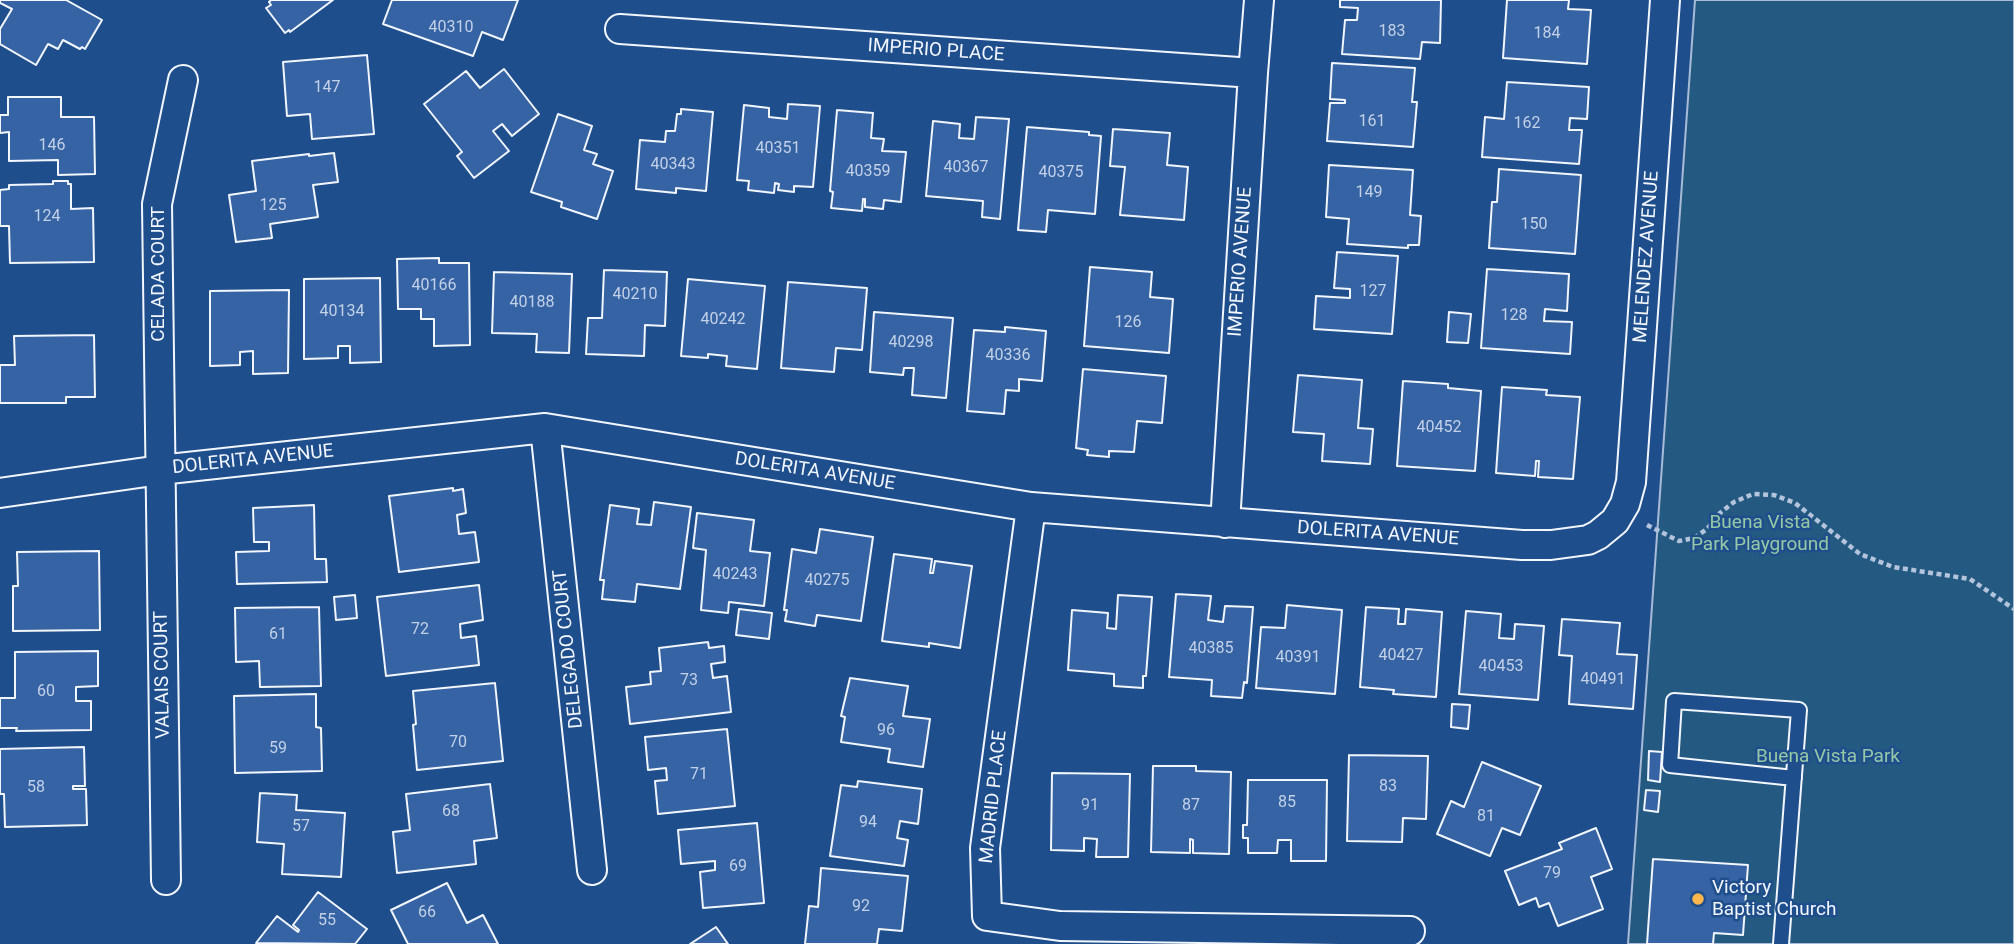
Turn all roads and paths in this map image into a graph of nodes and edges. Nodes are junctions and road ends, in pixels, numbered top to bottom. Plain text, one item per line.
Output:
1 (1259, 0) edge
2 (1665, 0) edge
3 (620, 29) dead end
4 (1253, 73) junction
5 (183, 80) dead end
6 (545, 428) junction
7 (160, 470) junction
8 (0, 493) edge
9 (1031, 507) junction
10 (1621, 512) junction
11 (1225, 523) junction
12 (2014, 609) edge
13 (1794, 778) junction
14 (592, 870) dead end
15 (166, 880) dead end
16 (1410, 931) dead end
17 (1782, 944) edge

1 - 4 street, IMPERIO AVENUE
2 - 10 street, MELENDEZ AVENUE
3 - 4 street, IMPERIO PLACE
4 - 11 street, IMPERIO AVENUE
5 - 7 street, CELADA COURT
6 - 7 street, DOLERITA AVENUE
6 - 9 street, DOLERITA AVENUE
6 - 14 street, DELEGADO COURT
7 - 8 street, DOLERITA AVENUE
7 - 15 street, VALAIS COURT
9 - 11 street, DOLERITA AVENUE
9 - 16 street, MADRID PLACE
10 - 11 street, DOLERITA AVENUE
10 - 12 path
13 - 13 lane
13 - 17 lane

